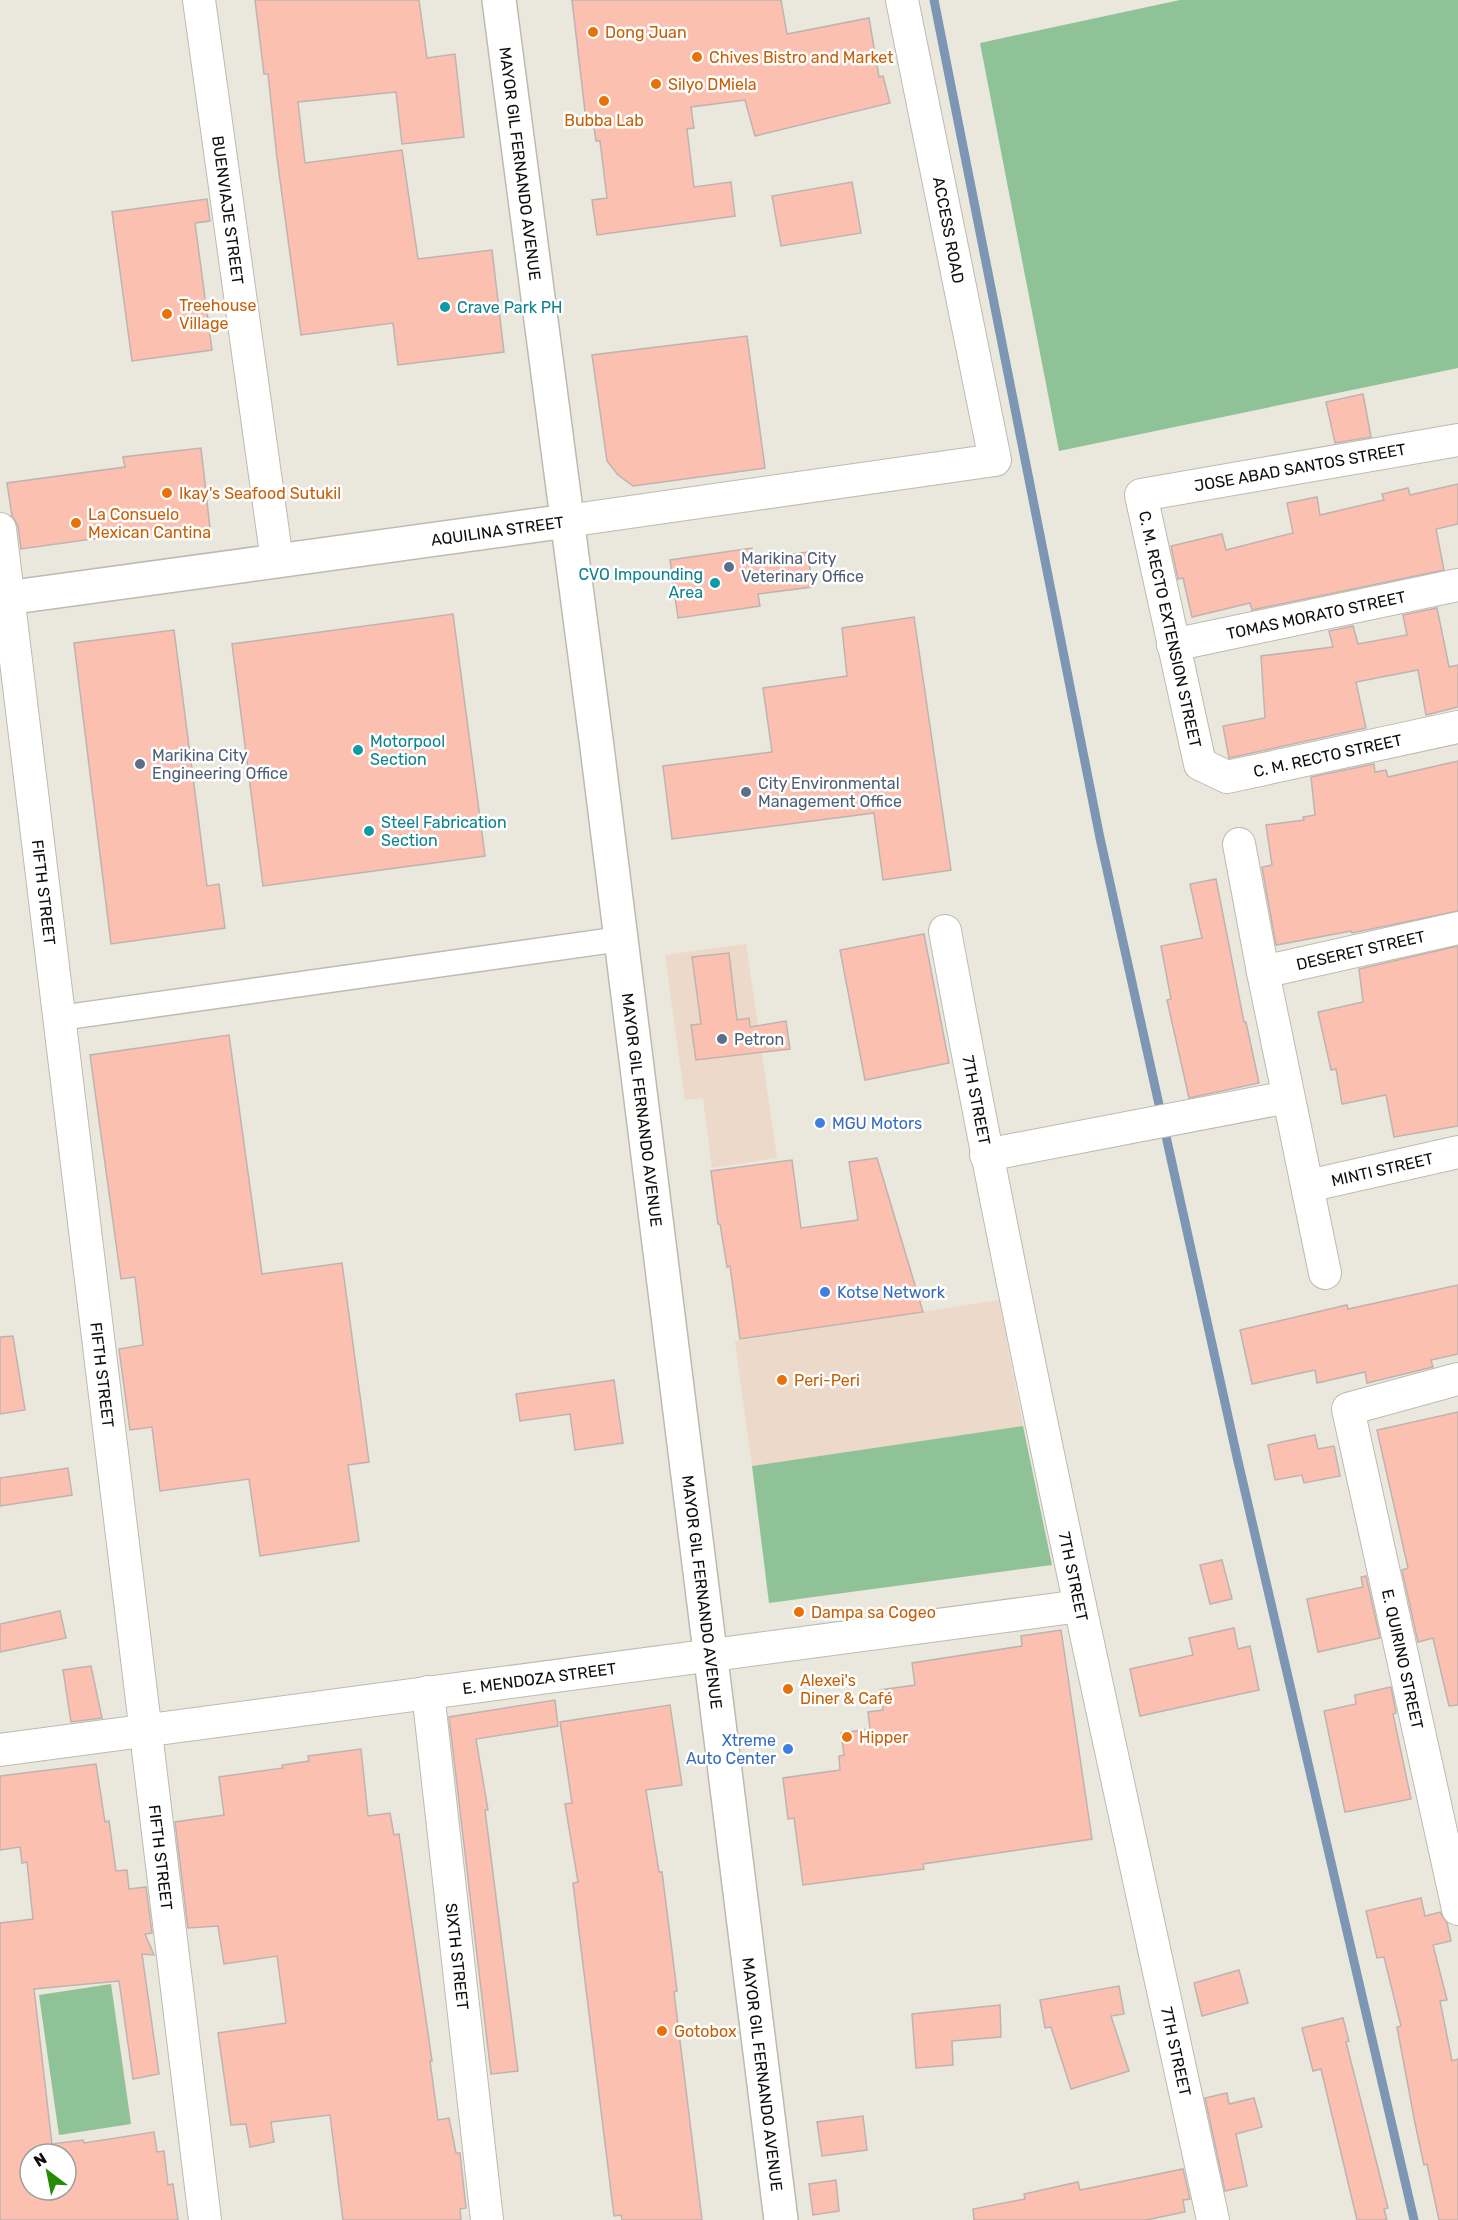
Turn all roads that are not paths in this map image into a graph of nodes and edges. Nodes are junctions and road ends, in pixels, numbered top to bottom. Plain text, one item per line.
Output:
1 (199, 0) edge
2 (499, 0) edge
3 (902, 0) edge
4 (1458, 440) edge
5 (995, 460) joint
6 (1141, 495) joint
7 (567, 522) junction
8 (0, 529) edge
9 (277, 561) junction
10 (1458, 585) edge
11 (5, 598) edge
12 (1173, 645) junction
13 (1458, 727) edge
14 (1200, 764) joint
15 (1239, 844) dead end
16 (1458, 928) edge
17 (945, 931) dead end
18 (621, 939) junction
19 (1263, 972) junction
20 (60, 1018) junction
21 (1288, 1097) junction
22 (1458, 1152) edge
23 (986, 1155) junction
24 (1308, 1186) junction
25 (1325, 1273) dead end
26 (1458, 1379) edge
27 (1080, 1606) junction
28 (710, 1655) junction
29 (428, 1692) junction
30 (147, 1729) junction
31 (0, 1750) edge
32 (1458, 1909) edge
33 (205, 2220) edge
34 (487, 2220) edge
35 (781, 2220) edge
36 (1213, 2220) edge

1 - 9 street, BUENVIAJE STREET
2 - 7 street, MAYOR GIL FERNANDO AVENUE
3 - 5 street, ACCESS ROAD
4 - 6 street, JOSE ABAD SANTOS STREET
5 - 7 street, AQUILINA STREET
6 - 12 street, C. M. RECTO EXTENSION STREET
7 - 9 street, AQUILINA STREET
7 - 18 street, MAYOR GIL FERNANDO AVENUE
8 - 11 street, FIFTH STREET
9 - 11 street, AQUILINA STREET
10 - 12 street, TOMAS MORATO STREET
11 - 20 street, FIFTH STREET
12 - 14 street, C. M. RECTO EXTENSION STREET
13 - 14 street, C. M. RECTO STREET
15 - 19 street
16 - 19 street, DESERET STREET
17 - 23 street, 7TH STREET
18 - 20 street
18 - 28 street, MAYOR GIL FERNANDO AVENUE
19 - 21 street
20 - 30 street, FIFTH STREET
21 - 23 street
21 - 24 street
22 - 24 street, MINTI STREET
23 - 27 street, 7TH STREET
24 - 25 street
26 - 32 street, E. QUIRINO STREET
27 - 28 street, E. MENDOZA STREET
27 - 36 street, 7TH STREET
28 - 29 street, E. MENDOZA STREET
28 - 35 street, MAYOR GIL FERNANDO AVENUE
29 - 30 street, E. MENDOZA STREET
29 - 34 street, SIXTH STREET
30 - 31 street, E. MENDOZA STREET
30 - 33 street, FIFTH STREET

